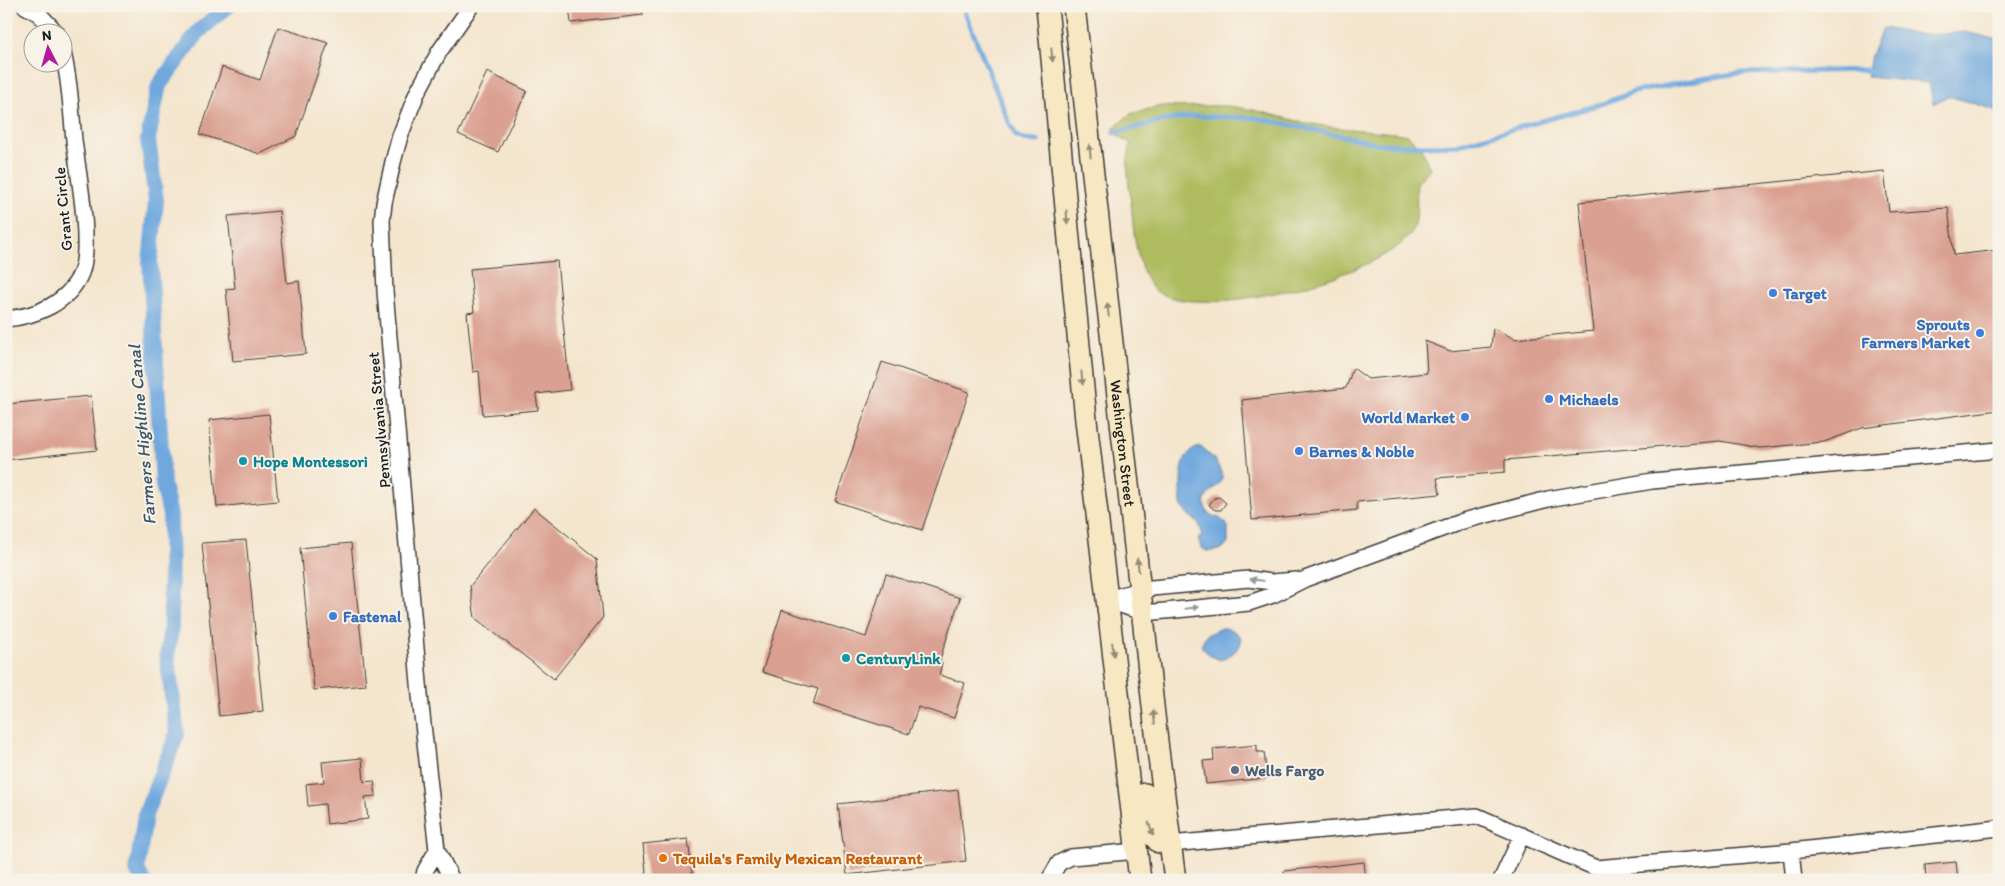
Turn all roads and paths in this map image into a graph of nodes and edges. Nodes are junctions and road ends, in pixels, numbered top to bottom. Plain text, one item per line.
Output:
1 (26, 6) edge
2 (471, 6) edge
3 (1047, 6) edge
4 (1074, 6) edge
5 (47, 22) edge
6 (65, 72) edge
7 (6, 319) edge
8 (1999, 450) edge
9 (1305, 579) junction
10 (1141, 589) junction
11 (1106, 600) junction
12 (1144, 613) junction
13 (1121, 715) junction
14 (1999, 828) edge
15 (1522, 835) junction
16 (1170, 844) junction
17 (437, 850) junction
18 (1137, 850) junction
19 (1791, 851) junction
20 (423, 880) edge
21 (452, 880) edge
22 (1048, 880) edge
23 (1140, 880) edge
24 (1175, 880) edge
25 (1501, 880) edge
26 (1794, 880) edge

1 - 5 street
2 - 17 street, Pennsylvania Street
3 -> 11 main road, Washington Street
10 -> 4 main road, Washington Street
6 - 7 street, Grant Circle
8 - 9 street
9 -> 10 street
12 -> 9 street
10 - 11 street
10 - 12 main road, Washington Street
11 - 12 street
11 -> 13 main road, Washington Street
16 -> 12 main road, Washington Street
13 -> 16 main road
13 - 18 main road, Washington Street
14 - 19 street
15 - 16 street
15 - 19 street
15 - 25 street
16 - 24 main road, Washington Street
17 - 20 street
17 - 21 street, Pennsylvania Street
18 - 22 street
18 - 23 main road, Washington Street
19 - 26 street

